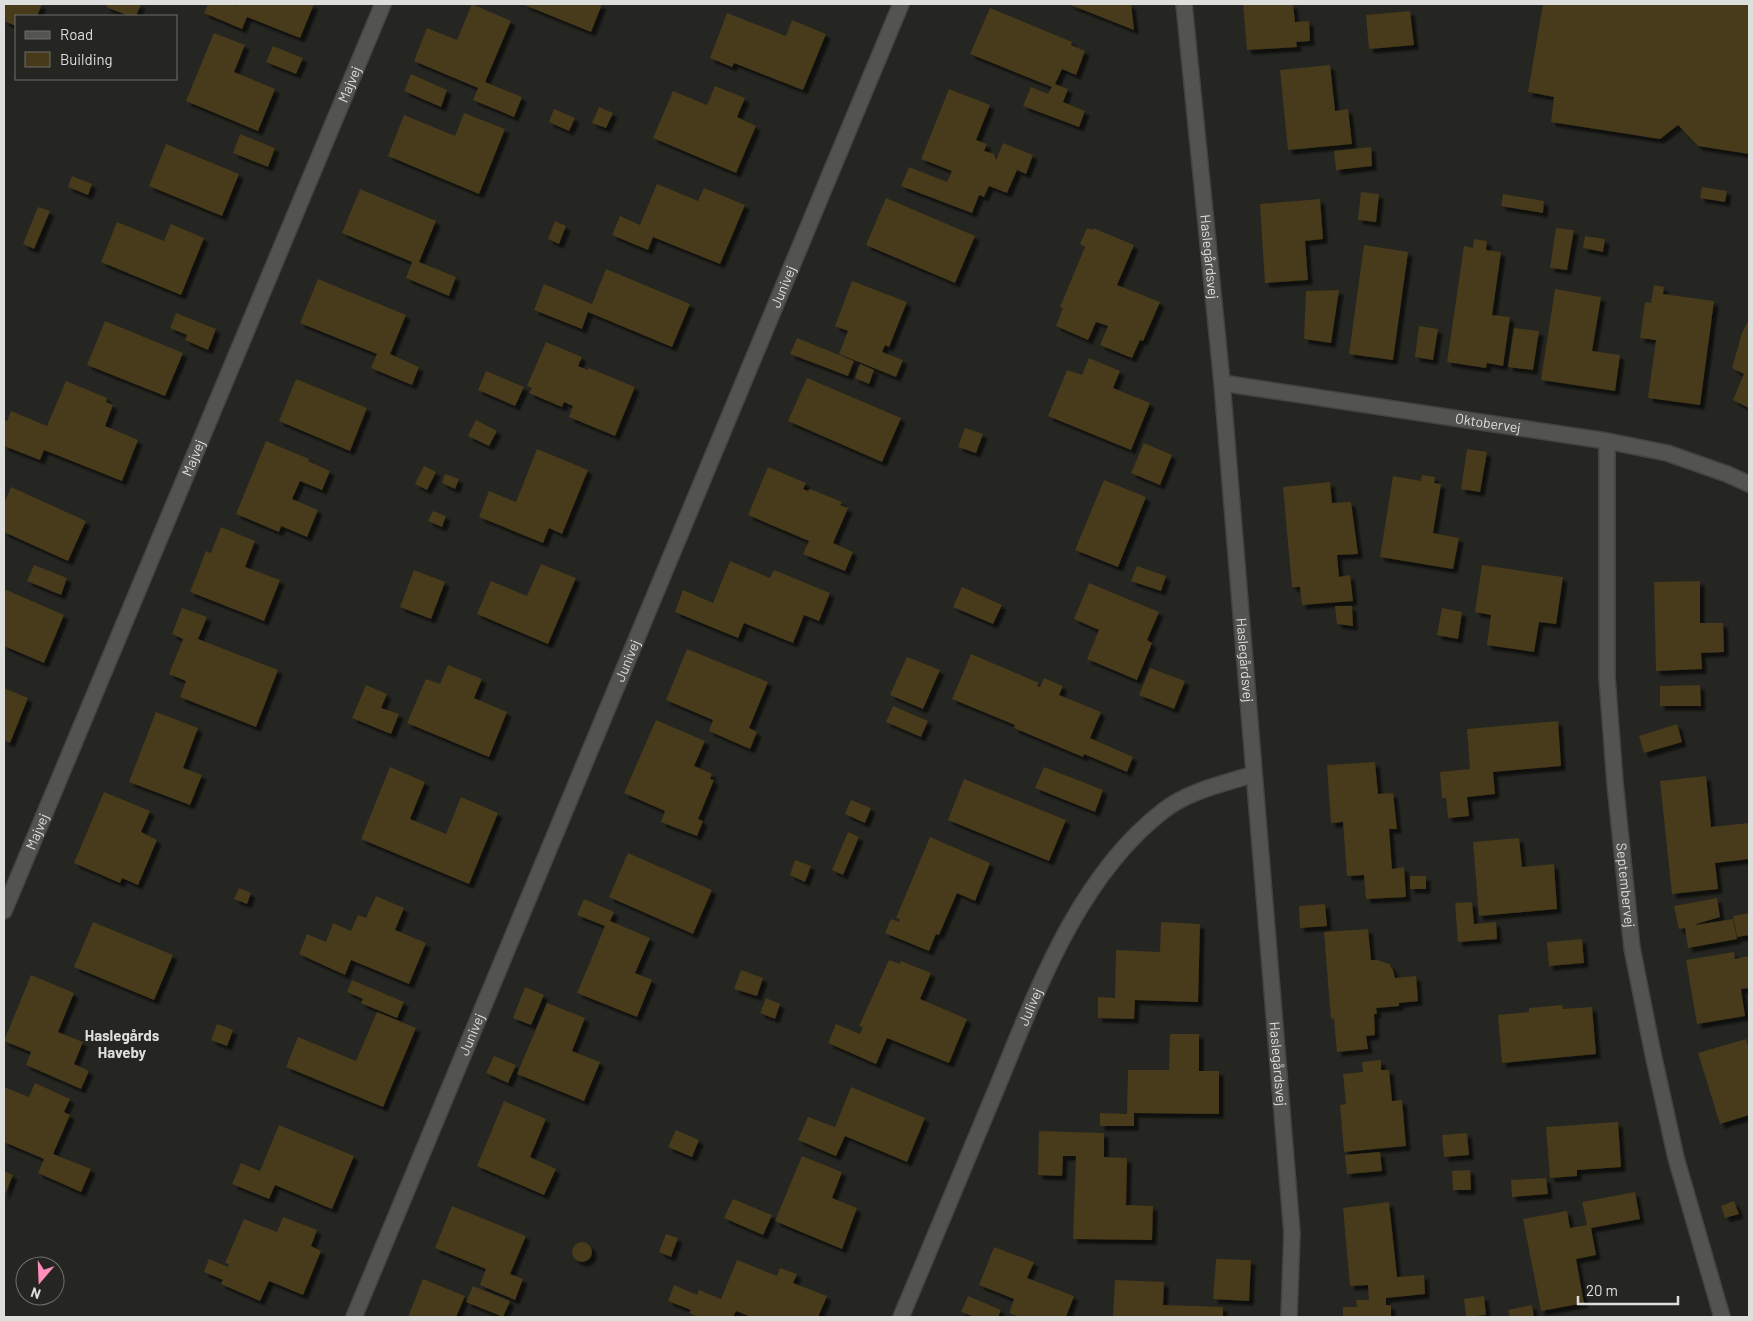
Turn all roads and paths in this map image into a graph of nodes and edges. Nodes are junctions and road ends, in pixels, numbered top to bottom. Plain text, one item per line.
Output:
1 (383, 4) edge
2 (901, 4) edge
3 (1184, 4) edge
4 (1222, 383) junction
5 (1607, 441) junction
6 (1749, 484) edge
7 (1254, 774) junction
8 (4, 911) edge
9 (354, 1317) edge
10 (901, 1317) edge
11 (1289, 1317) edge
12 (1722, 1317) edge

1 - 8 street, Majvej
2 - 9 street, Junivej
3 - 4 street, Haslegårdsvej
4 - 5 street, Oktobervej
4 - 7 street, Haslegårdsvej
5 - 6 street, Oktobervej
5 - 12 street, Septembervej
7 - 10 street, Julivej
7 - 11 street, Haslegårdsvej

